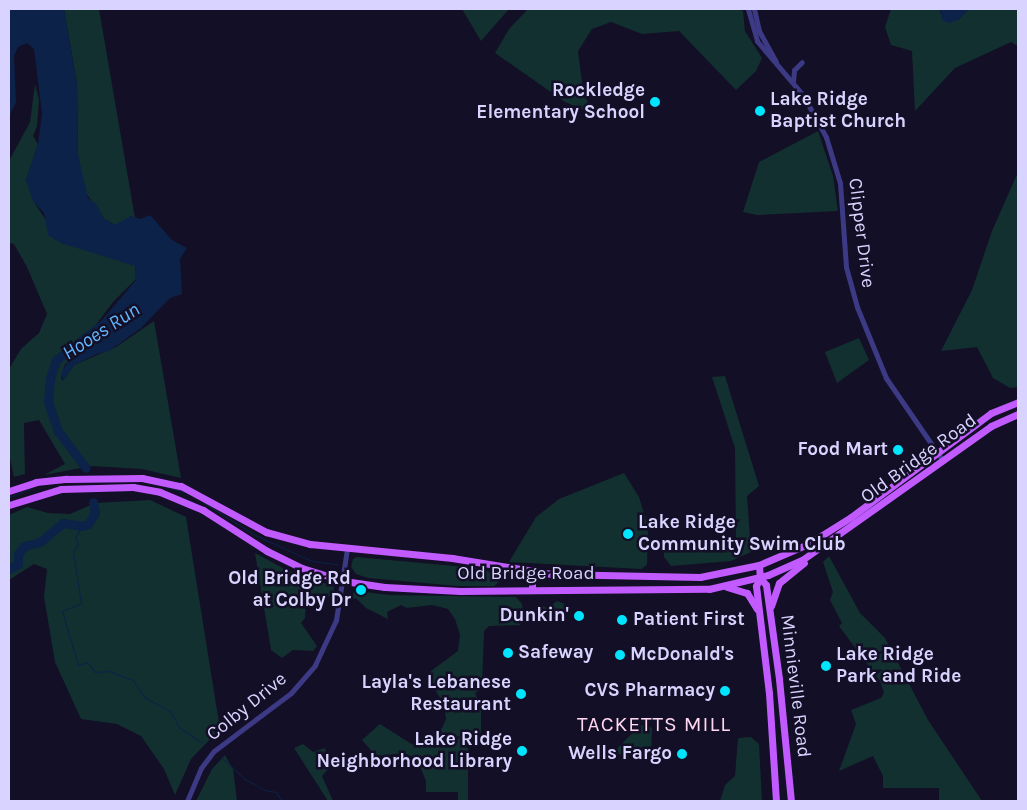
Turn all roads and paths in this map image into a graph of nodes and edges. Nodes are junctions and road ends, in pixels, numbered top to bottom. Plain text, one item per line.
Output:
1 (748, 9) edge
2 (754, 9) edge
3 (776, 62) junction
4 (802, 62) dead end
5 (793, 83) junction
6 (1018, 402) edge
7 (1018, 414) edge
8 (936, 452) junction
9 (943, 461) junction
10 (9, 491) edge
11 (9, 505) edge
12 (347, 549) junction
13 (819, 551) junction
14 (759, 565) junction
15 (532, 572) junction
16 (760, 578) junction
17 (344, 581) junction
18 (720, 587) junction
19 (532, 590) junction
20 (759, 614) junction
21 (770, 614) junction
22 (187, 801) edge
23 (776, 801) edge
24 (791, 801) edge

1 - 3 street, Clipper Drive
2 - 3 street, Clipper Drive
3 - 5 street, Clipper Drive
4 - 5 street
5 - 8 street, Clipper Drive
6 - 8 main road, Old Bridge Road
7 - 9 main road, Old Bridge Road
8 - 9 street, Clipper Drive
8 - 14 main road, Old Bridge Road
9 - 13 main road, Old Bridge Road
10 - 12 main road, Old Bridge Road
11 - 17 main road, Old Bridge Road
12 - 15 main road, Old Bridge Road
12 - 17 street, Colby Drive
13 - 16 main road, Old Bridge Road
13 - 21 main road
14 - 15 main road, Old Bridge Road
14 - 16 main road, Minnieville Road
15 - 19 main road
16 - 18 main road, Old Bridge Road
16 - 20 main road, Minnieville Road
16 - 21 main road, Minnieville Road
17 - 19 main road, Old Bridge Road
17 - 22 street, Colby Drive
18 - 19 main road, Old Bridge Road
18 - 20 main road
20 - 23 main road, Minnieville Road
21 - 24 main road, Minnieville Road

